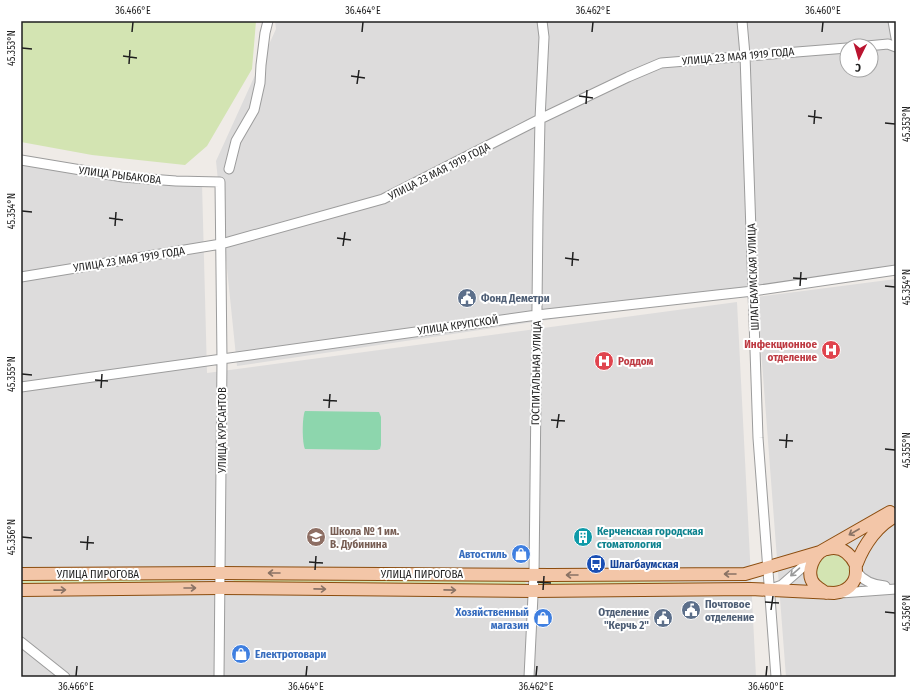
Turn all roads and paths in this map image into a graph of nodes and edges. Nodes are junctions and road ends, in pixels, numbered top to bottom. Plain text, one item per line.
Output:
1 (268, 21) edge
2 (542, 21) edge
3 (742, 21) edge
4 (893, 21) edge
5 (896, 38) edge
6 (879, 45) edge
7 (896, 47) edge
8 (839, 49) edge
9 (745, 55) junction
10 (540, 119) junction
11 (21, 160) edge
12 (229, 169) dead end
13 (220, 182) joint
14 (221, 244) junction
15 (896, 270) edge
16 (21, 277) edge
17 (754, 291) junction
18 (537, 315) junction
19 (222, 360) junction
20 (21, 387) edge
21 (891, 515) edge
22 (822, 551) junction
23 (768, 568) junction
24 (856, 568) junction
25 (221, 573) junction
26 (21, 574) edge
27 (534, 575) junction
28 (220, 588) junction
29 (896, 588) edge
30 (21, 590) edge
31 (770, 590) junction
32 (533, 591) junction
33 (831, 593) junction
34 (21, 642) edge
35 (65, 677) edge
36 (220, 677) edge
37 (529, 677) edge
38 (776, 677) edge

1 - 12 street
2 - 10 street, ГОСПИТАЛЬНАЯ УЛИЦА
3 - 9 street, ШЛАГБАУМСКАЯ УЛИЦА
4 - 5 street
6 - 7 street
8 - 9 street, УЛИЦА 23 МАЯ 1919 ГОДА
9 - 10 street, УЛИЦА 23 МАЯ 1919 ГОДА
9 - 17 street, ШЛАГБАУМСКАЯ УЛИЦА
10 - 14 street, УЛИЦА 23 МАЯ 1919 ГОДА
10 - 18 street, ГОСПИТАЛЬНАЯ УЛИЦА
11 - 13 street, УЛИЦА РЫБАКОВА
13 - 14 street, УЛИЦА КУРСАНТОВ
14 - 16 street, УЛИЦА 23 МАЯ 1919 ГОДА
14 - 19 street, УЛИЦА КУРСАНТОВ
15 - 17 street, УЛИЦА КРУПСКОЙ
17 - 18 street, УЛИЦА КРУПСКОЙ
17 - 23 street, ШЛАГБАУМСКАЯ УЛИЦА
18 - 19 street, УЛИЦА КРУПСКОЙ
18 - 27 street, ГОСПИТАЛЬНАЯ УЛИЦА
19 - 20 street, УЛИЦА КРУПСКОЙ
19 - 25 street, УЛИЦА КУРСАНТОВ
21 -> 22 main road
21 - 24 main road
22 - 23 main road, УЛИЦА ПИРОГОВА
22 - 24 main road
22 -> 31 street
22 - 33 main road
23 -> 27 main road, УЛИЦА ПИРОГОВА
23 - 31 street, ШЛАГБАУМСКАЯ УЛИЦА
24 - 29 street
24 - 33 main road
25 - 26 main road, УЛИЦА ПИРОГОВА
27 -> 25 main road, УЛИЦА ПИРОГОВА
25 - 28 street, УЛИЦА КУРСАНТОВ
27 - 32 street, ГОСПИТАЛЬНАЯ УЛИЦА
30 -> 28 main road, УЛИЦА ПИРОГОВА
28 -> 32 main road, УЛИЦА ПИРОГОВА
28 - 36 street, УЛИЦА КУРСАНТОВ
29 - 33 street
31 - 32 main road, УЛИЦА ПИРОГОВА
31 - 33 main road, УЛИЦА ПИРОГОВА
31 - 38 street, ШЛАГБАУМСКАЯ УЛИЦА
32 - 37 street, ГОСПИТАЛЬНАЯ УЛИЦА
34 - 35 street

